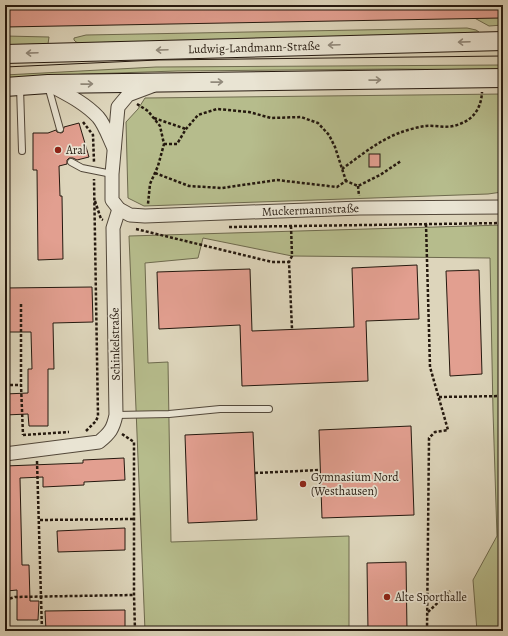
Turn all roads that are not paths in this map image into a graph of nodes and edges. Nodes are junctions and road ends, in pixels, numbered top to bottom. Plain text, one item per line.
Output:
1 (503, 41) edge
2 (5, 54) edge
3 (503, 78) edge
4 (160, 83) junction
5 (48, 84) junction
6 (13, 86) edge
7 (60, 129) dead end
8 (114, 148) junction
9 (22, 151) dead end
10 (71, 162) dead end
11 (112, 174) junction
12 (503, 207) edge
13 (119, 209) junction
14 (269, 409) dead end
15 (115, 421) junction
16 (5, 454) edge

1 -> 2 main road, Ludwig-Landmann-Straße
4 -> 3 main road
5 -> 4 main road
4 - 8 street
5 - 6 main road
5 - 7 lane
5 - 8 street
6 - 9 lane
8 - 11 street
10 - 11 lane
11 - 13 street
12 - 13 street, Muckermannstraße
13 - 15 street, Schinkelstraße
14 - 15 lane
15 - 16 street

